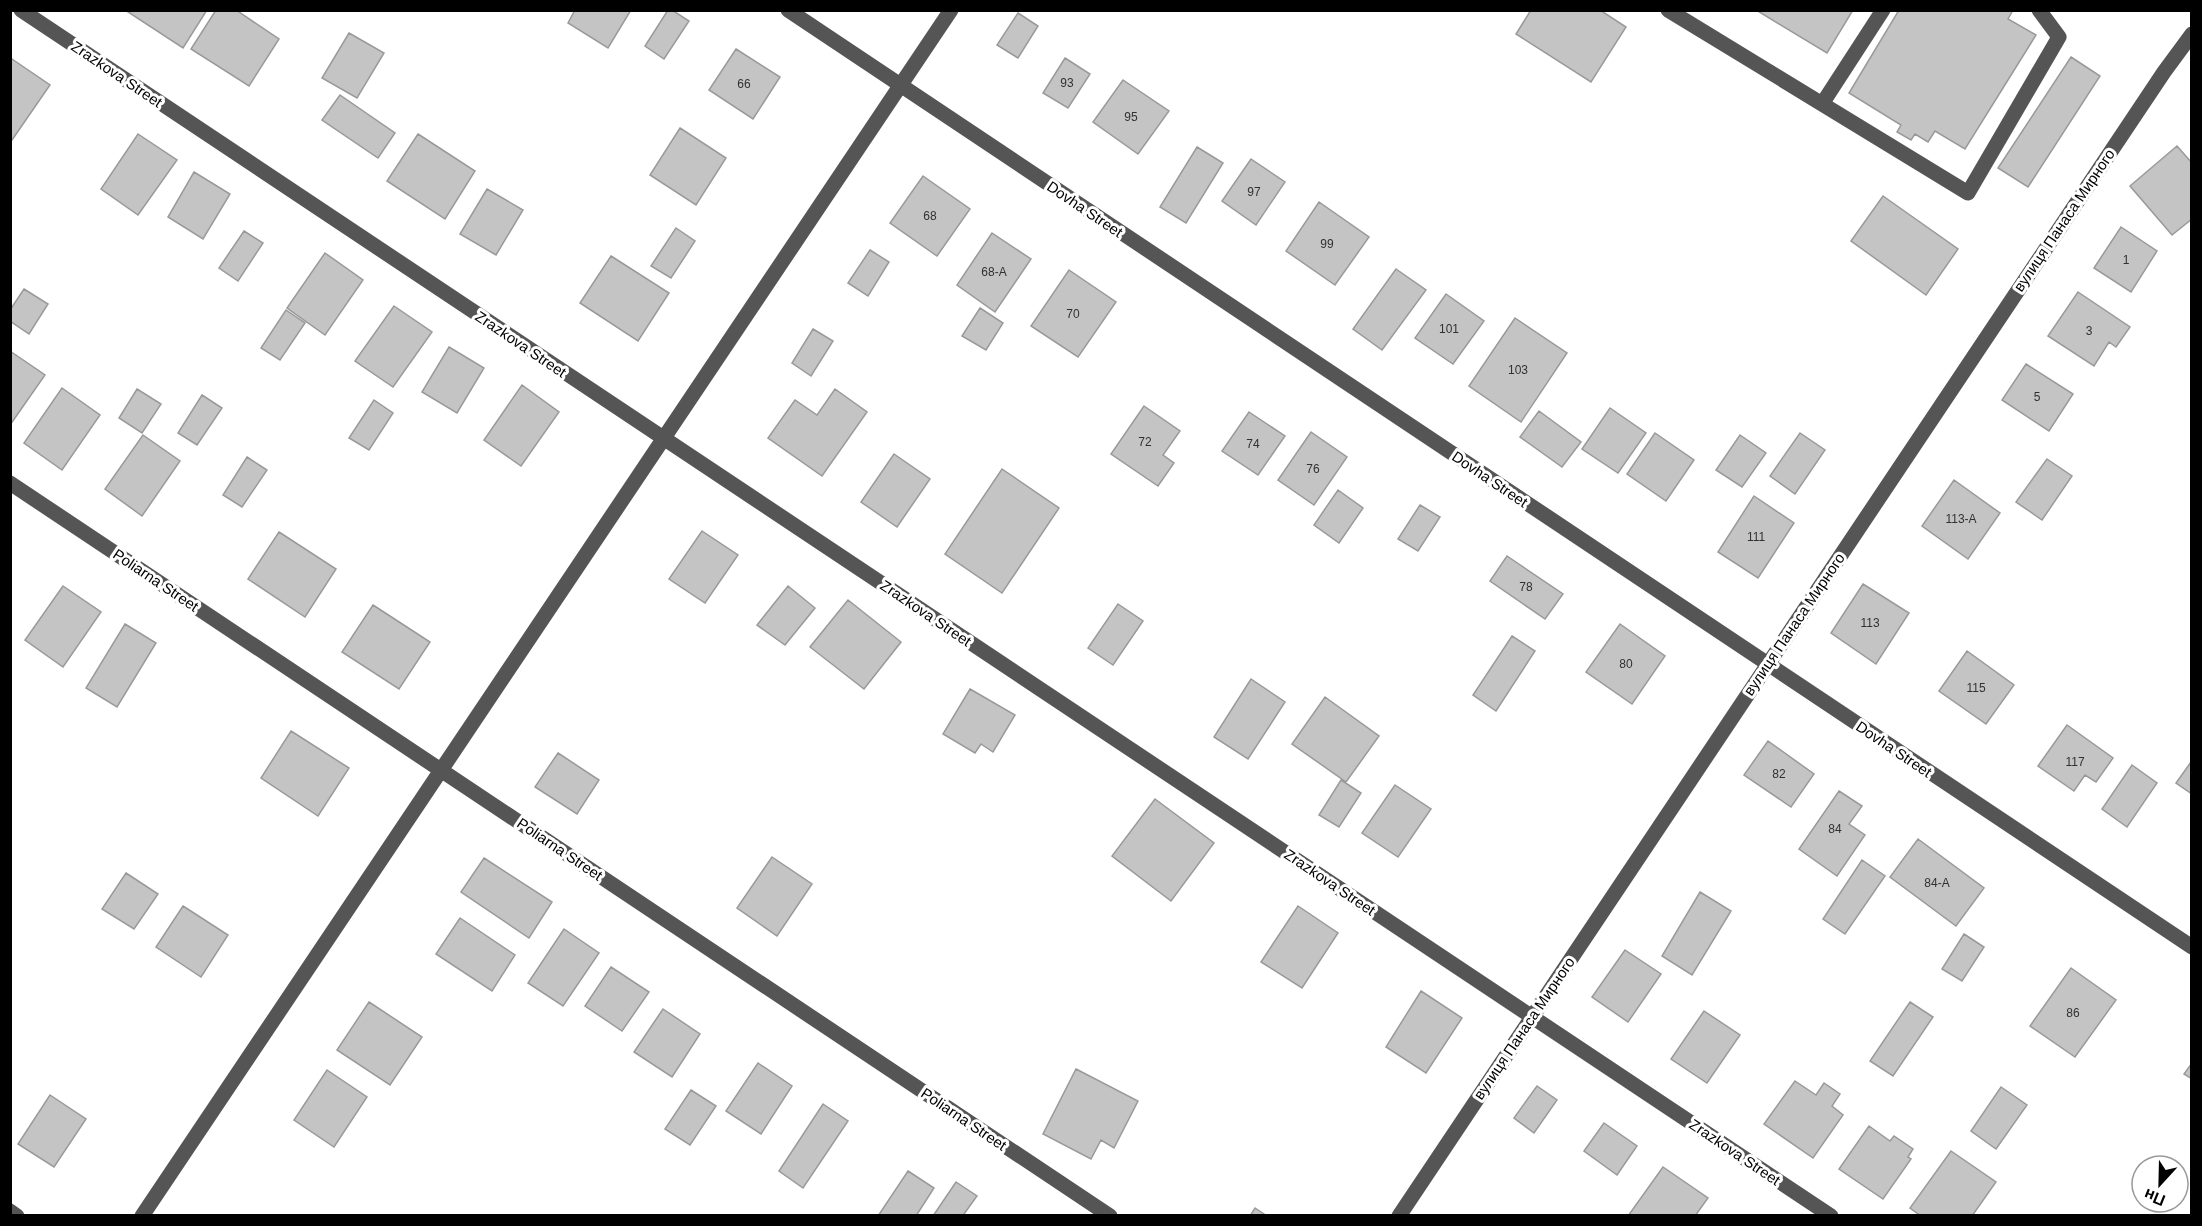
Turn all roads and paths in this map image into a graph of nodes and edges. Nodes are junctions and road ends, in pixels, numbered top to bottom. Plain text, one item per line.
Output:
1 (21, 10) edge
2 (788, 10) edge
3 (951, 10) edge
4 (1668, 10) edge
5 (1883, 10) edge
6 (2038, 10) edge
7 (2192, 34) edge
8 (900, 86) junction
9 (1822, 104) junction
10 (663, 438) junction
11 (10, 483) edge
12 (1767, 664) junction
13 (441, 770) junction
14 (2192, 947) edge
15 (1532, 1017) junction
16 (10, 1211) edge
17 (17, 1215) edge
18 (142, 1215) edge
19 (1110, 1215) edge
20 (1399, 1215) edge
21 (1831, 1215) edge

1 - 10 street, Zrazkova Street
2 - 8 street, Dovha Street
3 - 8 street
4 - 9 street
5 - 9 street
6 - 9 street
7 - 12 street, вулиця Панаса Мирного
8 - 10 street
8 - 12 street, Dovha Street
10 - 13 street
10 - 15 street, Zrazkova Street
11 - 13 street, Poliarna Street
12 - 14 street, Dovha Street
12 - 15 street, вулиця Панаса Мирного
13 - 18 street
13 - 19 street, Poliarna Street
15 - 20 street, вулиця Панаса Мирного
15 - 21 street, Zrazkova Street
16 - 17 street

